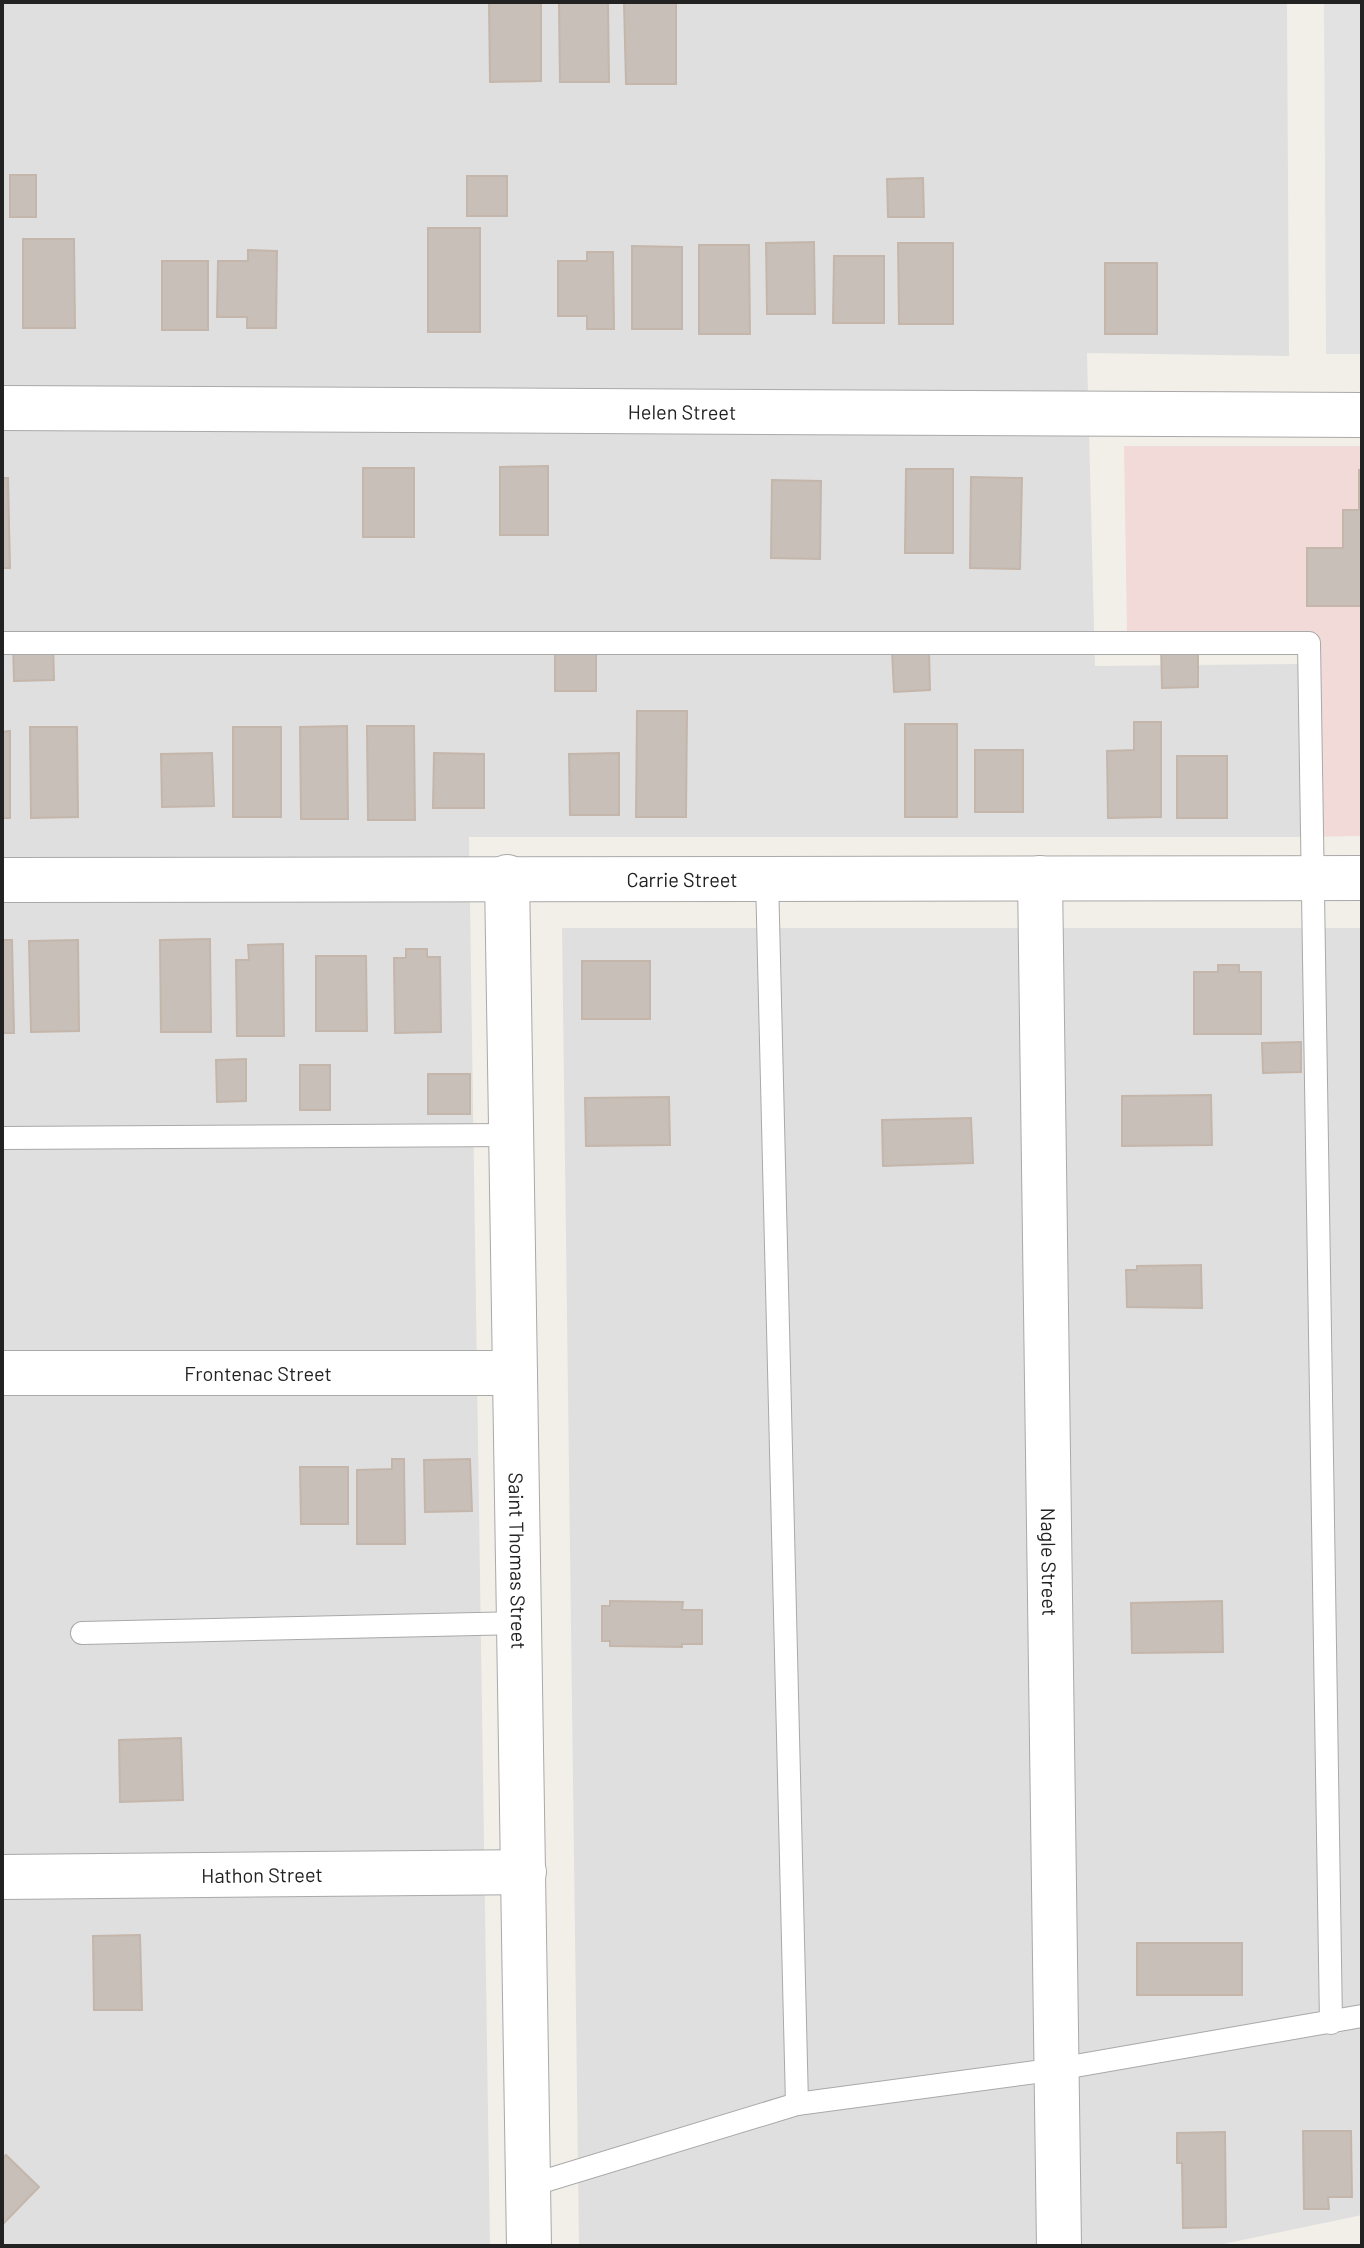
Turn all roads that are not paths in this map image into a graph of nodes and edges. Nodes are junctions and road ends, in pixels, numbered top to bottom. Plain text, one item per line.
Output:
1 (2, 408) edge
2 (1362, 415) edge
3 (2, 643) edge
4 (507, 877) junction
5 (767, 878) junction
6 (1040, 878) junction
7 (1314, 878) junction
8 (1362, 878) edge
9 (2, 880) edge
10 (511, 1135) junction
11 (2, 1138) edge
12 (2, 1373) edge
13 (515, 1373) junction
14 (519, 1623) junction
15 (82, 1633) dead end
16 (524, 1872) junction
17 (2, 1877) edge
18 (1362, 2016) edge
19 (1331, 2023) junction
20 (1058, 2069) junction
21 (797, 2104) junction
22 (528, 2186) junction
23 (529, 2246) edge
24 (1059, 2246) edge

1 - 2 street, Helen Street
3 - 7 lane
4 - 5 street, Carrie Street
4 - 9 street, Carrie Street
4 - 10 street, Saint Thomas Street
5 - 6 street, Carrie Street
5 - 21 lane
6 - 7 street, Carrie Street
6 - 20 street, Nagle Street
7 - 8 street, Carrie Street
7 - 19 lane
10 - 11 lane
10 - 13 street, Saint Thomas Street
12 - 13 street, Frontenac Street
13 - 14 street, Saint Thomas Street
14 - 15 lane
14 - 16 street, Saint Thomas Street
16 - 17 street, Hathon Street
16 - 22 street, Saint Thomas Street
18 - 19 lane
19 - 20 lane
20 - 21 lane
20 - 24 street, Nagle Street
21 - 22 lane
22 - 23 street, Saint Thomas Street

